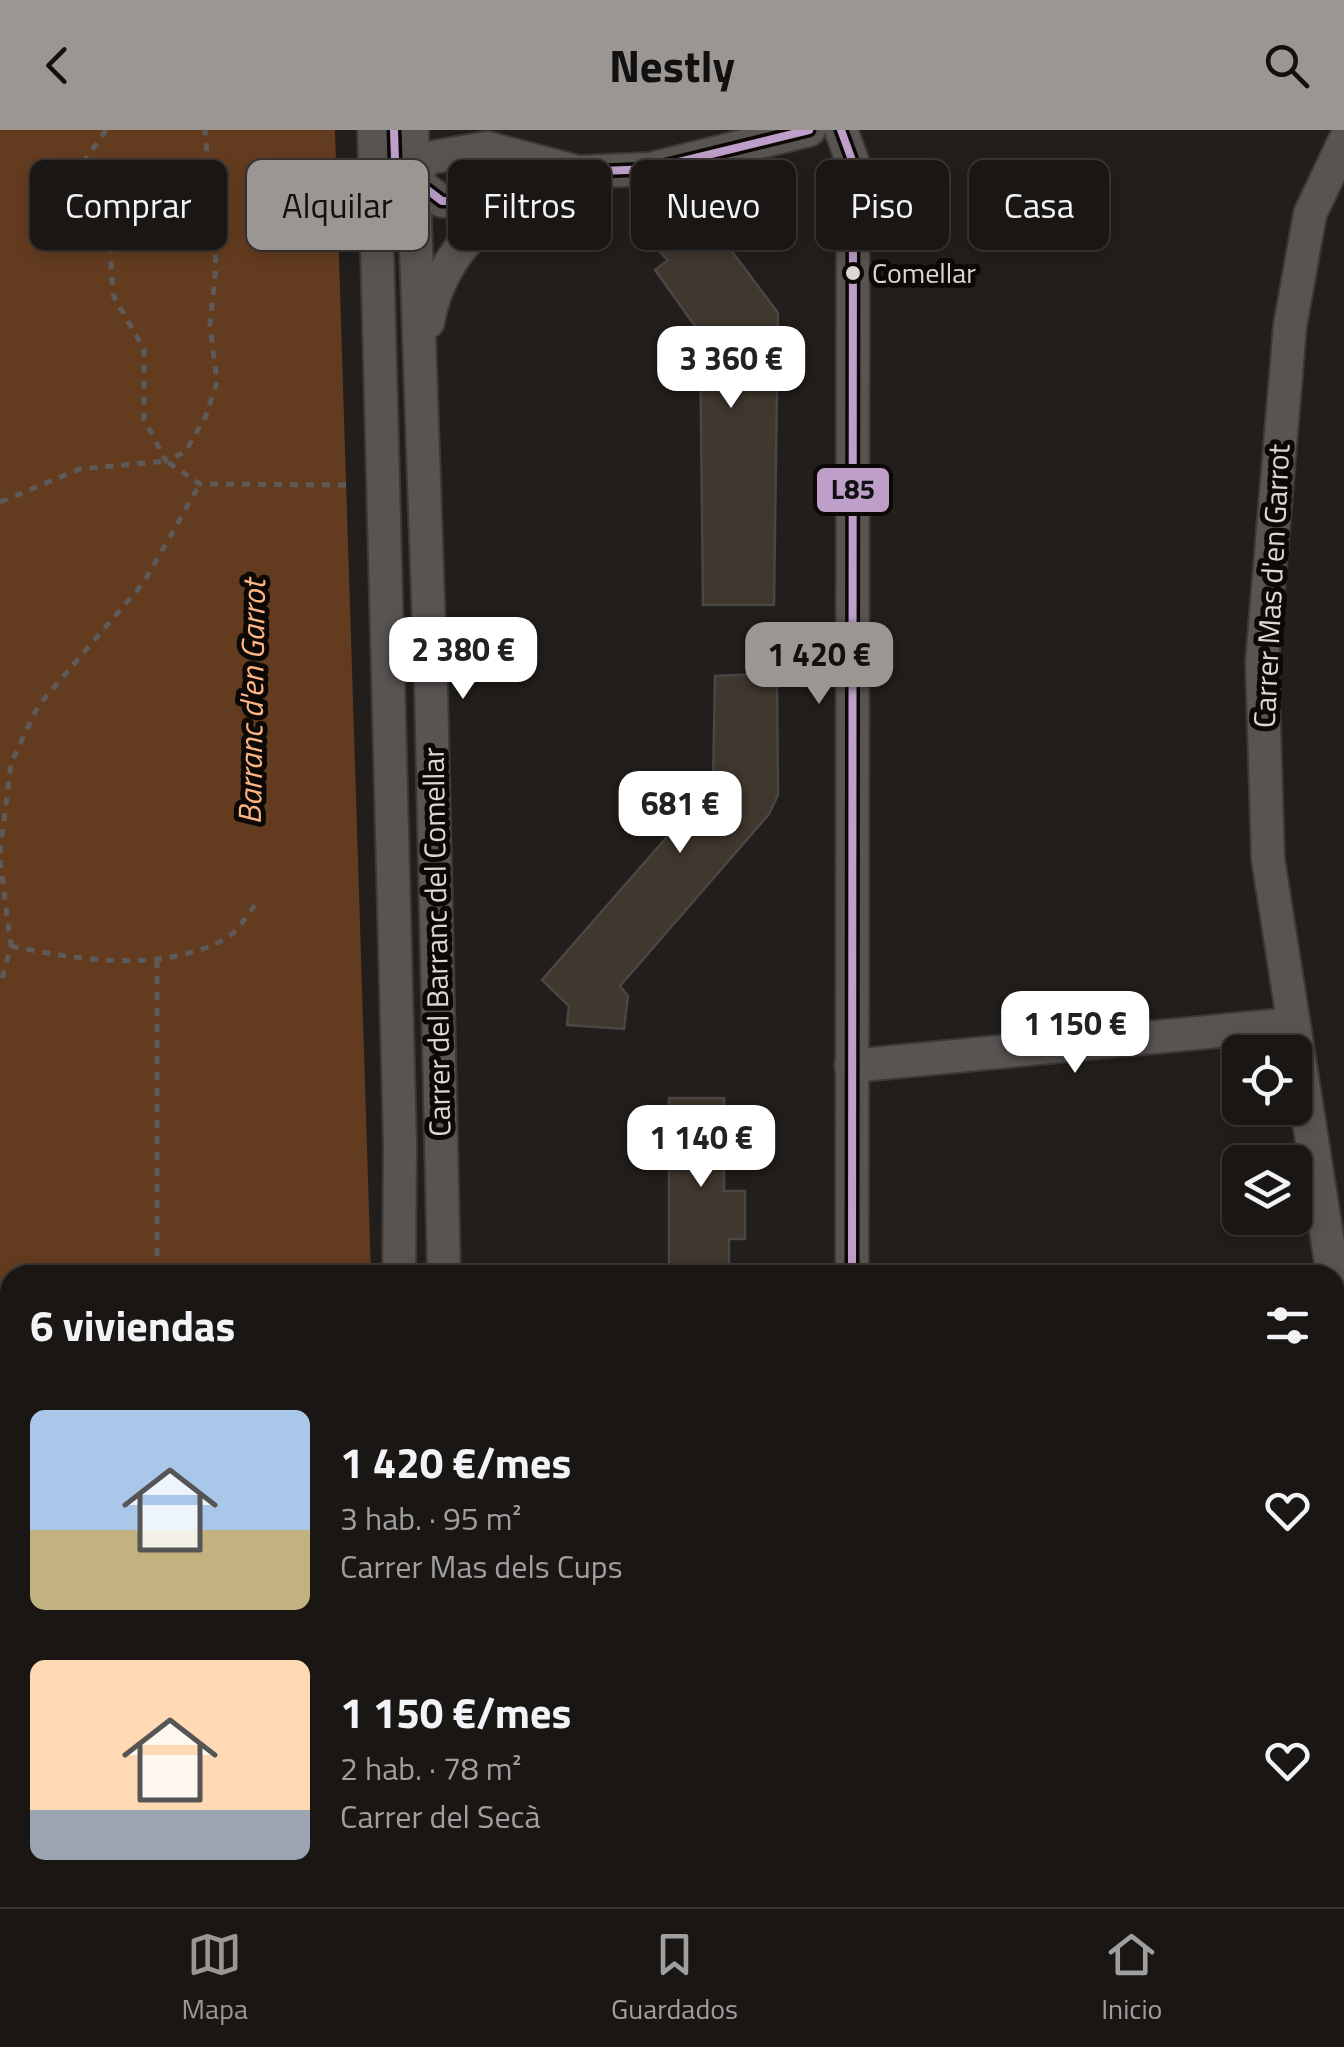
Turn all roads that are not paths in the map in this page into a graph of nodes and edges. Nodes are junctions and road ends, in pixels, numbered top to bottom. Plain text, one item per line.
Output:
1 (374, 130) edge
2 (394, 130) edge
3 (412, 130) edge
4 (481, 130) edge
5 (809, 130) edge
6 (841, 130) edge
7 (1344, 142) edge
8 (510, 153) junction
9 (395, 160) edge
10 (413, 160) edge
11 (426, 160) edge
12 (535, 160) edge
13 (611, 171) edge
14 (398, 250) edge
15 (417, 250) edge
16 (458, 250) edge
17 (379, 363) junction
18 (422, 401) junction
19 (1292, 1024) junction
20 (851, 1066) junction
21 (399, 1265) edge
22 (444, 1265) edge
23 (852, 1265) edge
24 (1331, 1265) edge

1 - 17 street, Carrer del Barranc del Comellar
2 - 9 street
3 - 10 street, Carrer del Barranc del Comellar
4 - 8 street
5 - 13 street
6 - 20 street
7 - 19 street, Carrer Mas d'en Garrot
8 - 11 street
8 - 12 street
14 - 17 street
15 - 18 street, Carrer del Barranc del Comellar
16 - 18 street
17 - 21 street, Carrer del Barranc del Comellar
18 - 22 street, Carrer del Barranc del Comellar
19 - 20 street
19 - 24 street, Carrer Mas d'en Garrot
20 - 23 street

